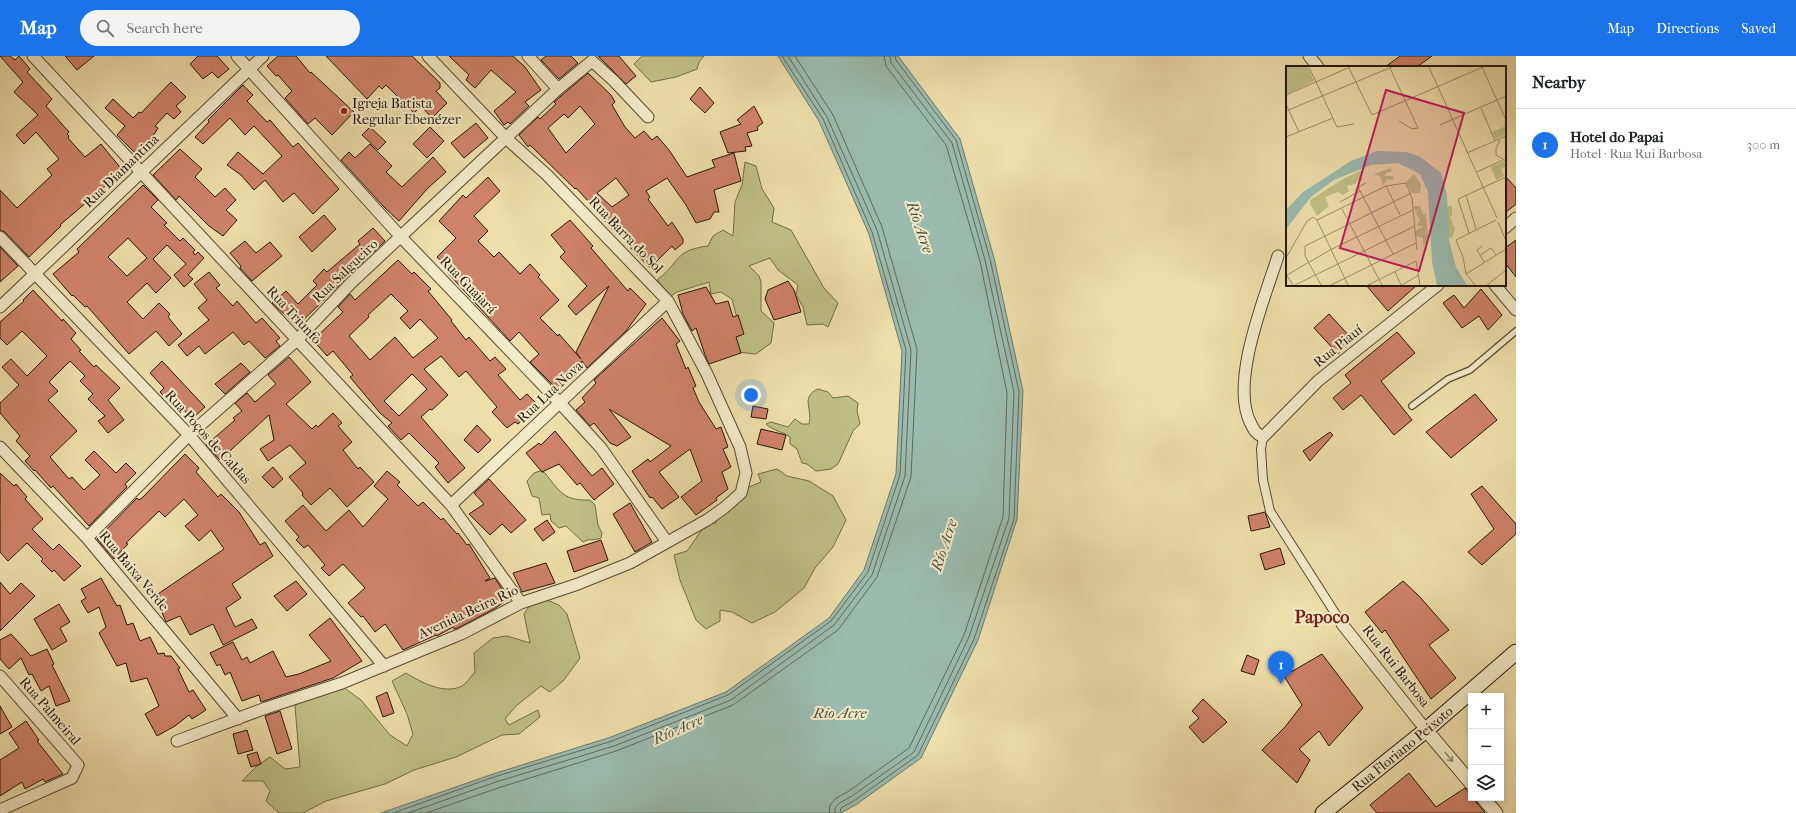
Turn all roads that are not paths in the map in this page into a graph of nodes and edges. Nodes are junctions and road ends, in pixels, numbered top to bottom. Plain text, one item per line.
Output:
1 (33, 56) edge
2 (237, 56) edge
3 (262, 56) edge
4 (428, 56) edge
5 (528, 56) edge
6 (1309, 56) edge
7 (590, 58) edge
8 (1317, 66) edge
9 (249, 69) junction
10 (558, 89) junction
11 (648, 117) dead end
12 (507, 139) junction
13 (141, 174) junction
14 (1516, 218) edge
15 (1506, 227) edge
16 (0, 237) edge
17 (401, 237) junction
18 (1278, 256) dead end
19 (35, 274) junction
20 (1437, 286) edge
21 (1496, 286) edge
22 (668, 301) junction
23 (0, 307) edge
24 (1515, 308) edge
25 (1516, 331) edge
26 (297, 340) junction
27 (560, 403) junction
28 (1412, 406) dead end
29 (188, 435) junction
30 (1262, 436) junction
31 (0, 447) edge
32 (746, 473) joint
33 (451, 504) junction
34 (87, 538) junction
35 (668, 542) junction
36 (522, 603) junction
37 (1342, 624) joint
38 (1516, 652) edge
39 (384, 666) junction
40 (0, 676) edge
41 (238, 719) junction
42 (1426, 730) junction
43 (177, 741) dead end
44 (1468, 779) edge
45 (1486, 801) edge
46 (0, 810) edge
47 (1324, 813) edge
48 (1496, 813) edge

1 - 13 street, Rua Triunfo
2 - 9 street, Rua Guajará
3 - 9 street, Rua Diamantina
4 - 12 street, Rua Barra do Sol
5 - 10 street
6 - 8 street
7 - 10 street, Rua Salgueiro
7 - 11 street
9 - 13 street, Rua Diamantina
9 - 17 street, Rua Guajará
10 - 12 street, Rua Salgueiro
12 - 17 street, Rua Salgueiro
12 - 22 street, Rua Barra do Sol
13 - 19 street, Rua Diamantina
13 - 26 street, Rua Triunfo
14 - 15 street
16 - 19 street, Rua Poços de Caldas
17 - 26 street, Rua Salgueiro
17 - 27 street, Rua Guajará
18 - 30 street
19 - 23 street, Rua Diamantina
19 - 29 street, Rua Poços de Caldas
20 - 30 street, Rua Piauí
21 - 24 street
22 - 27 street, Rua Lua Nova
22 - 32 street, Rua Barra do Sol
25 - 28 lane
26 - 29 street, Rua Salgueiro
26 - 33 street, Rua Triunfo
27 - 33 street, Rua Lua Nova
27 - 35 street, Rua Guajará
29 - 34 street, Rua Salgueiro
29 - 39 street, Rua Poços de Caldas
30 - 37 street
31 - 34 street, Rua Baixa Verde
32 - 35 street, Avenida Beira Rio
33 - 36 street, Rua Triunfo
34 - 41 street, Rua Baixa Verde
35 - 36 street, Avenida Beira Rio
36 - 39 street, Avenida Beira Rio
37 - 42 street, Rua Rui Barbosa
38 - 42 main road, Rua Floriano Peixoto
39 - 41 street, Avenida Beira Rio
40 - 46 street, Rua Palmeiral
41 - 43 street, Avenida Beira Rio
42 -> 44 street, Rua Rui Barbosa
42 - 47 main road, Rua Floriano Peixoto
45 - 48 street

